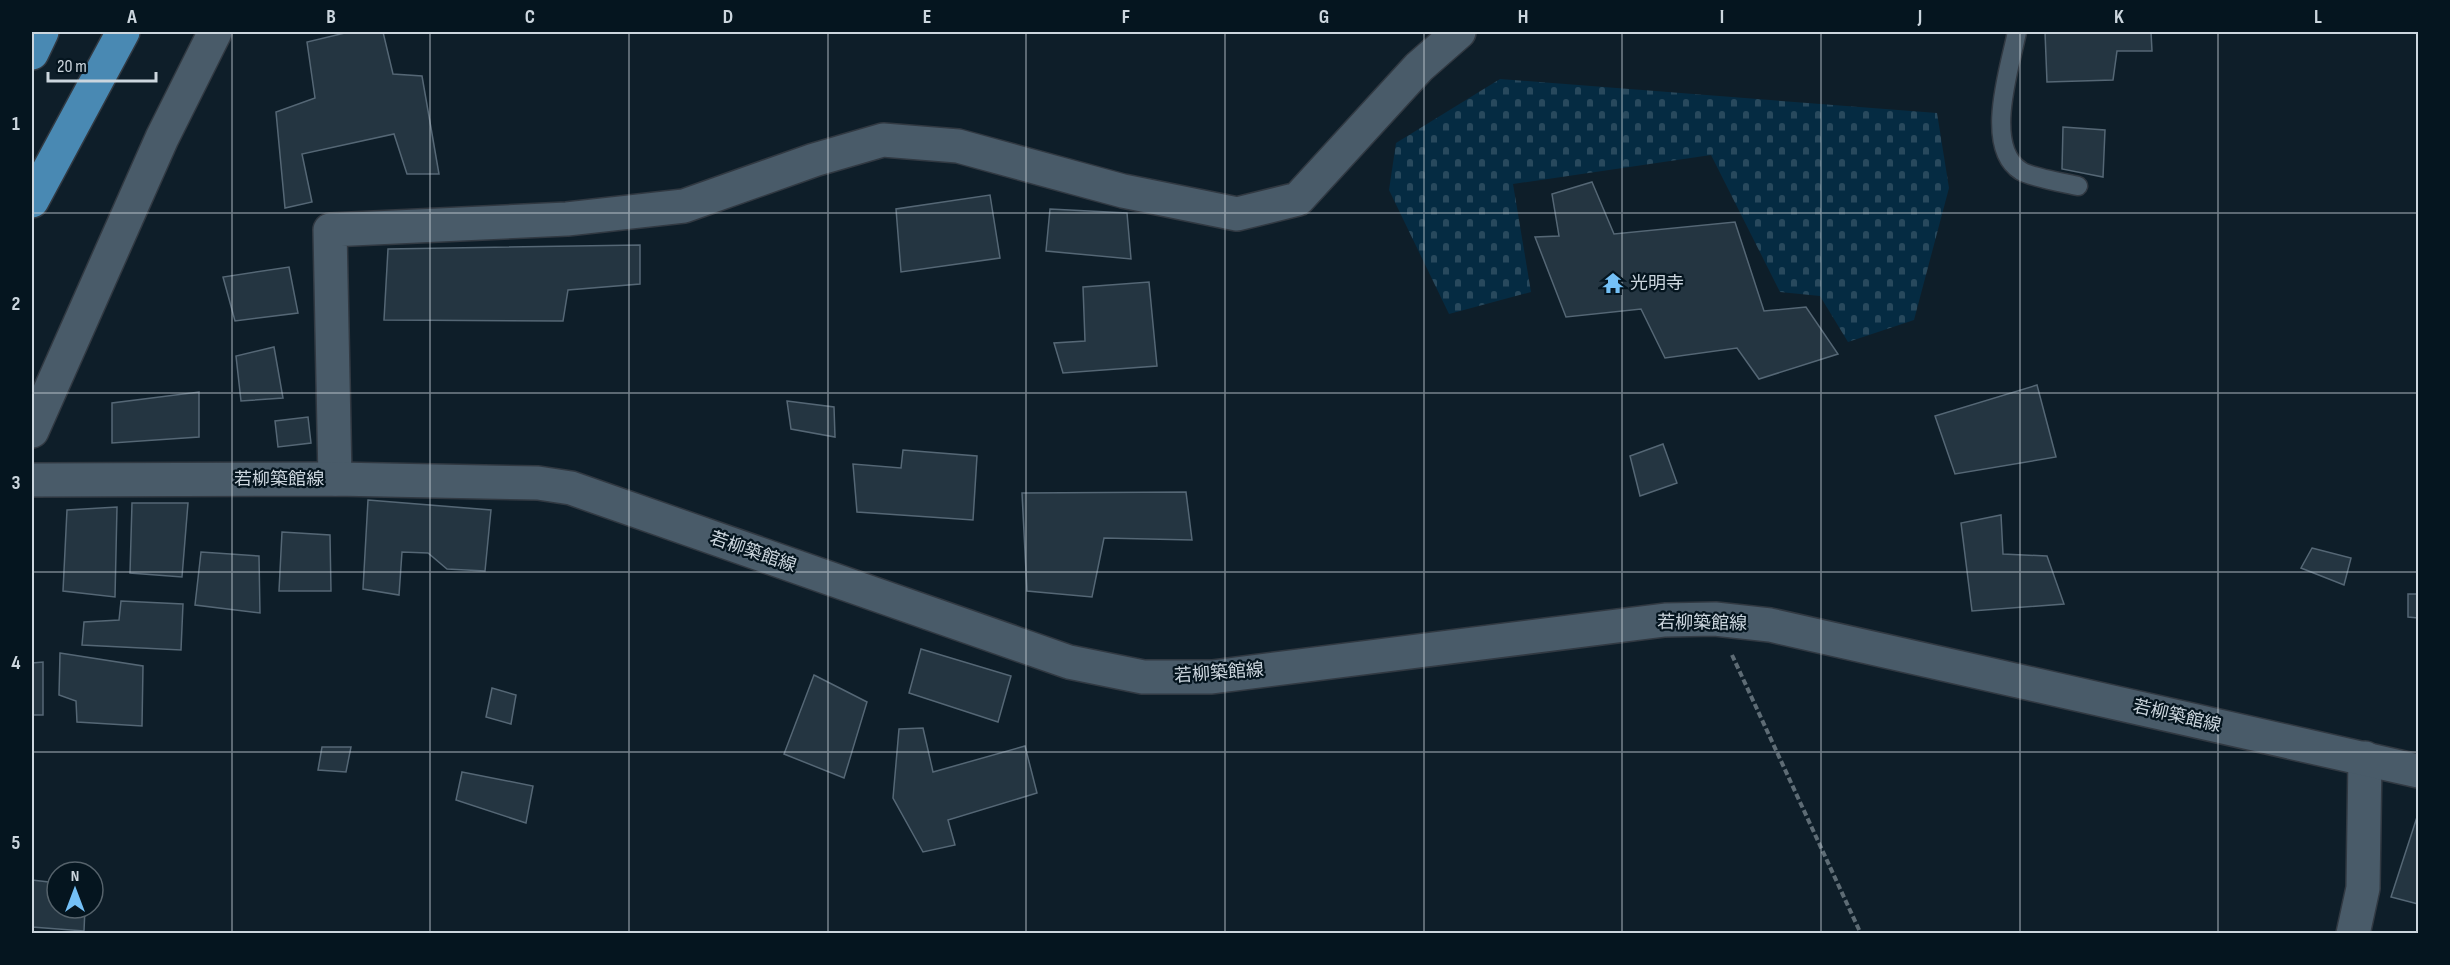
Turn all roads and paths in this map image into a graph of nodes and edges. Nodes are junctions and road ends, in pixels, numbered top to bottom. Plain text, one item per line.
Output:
1 (42, 32) edge
2 (123, 32) edge
3 (215, 32) edge
4 (1459, 32) edge
5 (2017, 32) edge
6 (32, 52) edge
7 (2078, 186) dead end
8 (32, 201) edge
9 (32, 431) edge
10 (335, 479) junction
11 (32, 480) edge
12 (1715, 619) junction
13 (2365, 758) junction
14 (2418, 771) edge
15 (1861, 933) edge
16 (2353, 933) edge

1 - 6 highway
2 - 8 highway
3 - 9 main road
4 - 10 main road
5 - 7 lane
10 - 11 main road, 若柳築館線
10 - 12 main road, 若柳築館線
12 - 13 main road, 若柳築館線
12 - 15 path
13 - 14 main road, 若柳築館線
13 - 16 main road

